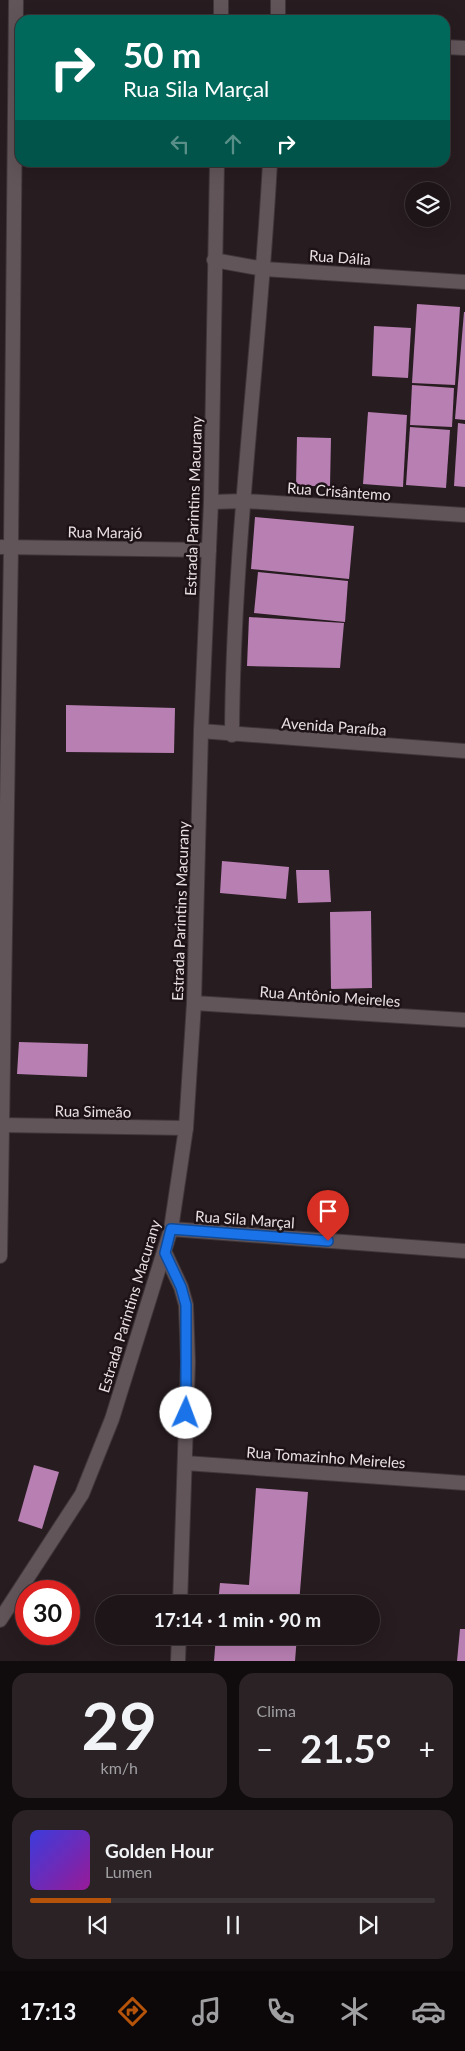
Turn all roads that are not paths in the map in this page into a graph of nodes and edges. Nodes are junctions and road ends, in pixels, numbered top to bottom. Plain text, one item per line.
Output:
1 (16, 0) edge
2 (221, 0) edge
3 (278, 0) edge
4 (16, 15) edge
5 (221, 15) edge
6 (278, 15) edge
7 (450, 47) edge
8 (465, 48) edge
9 (15, 50) edge
10 (217, 167) edge
11 (270, 167) edge
12 (214, 260) junction
13 (264, 268) junction
14 (465, 282) edge
15 (245, 501) junction
16 (211, 502) junction
17 (465, 515) edge
18 (5, 547) edge
19 (209, 550) junction
20 (201, 730) junction
21 (232, 735) junction
22 (465, 752) edge
23 (194, 1003) junction
24 (465, 1020) edge
25 (0, 1125) edge
26 (186, 1128) junction
27 (171, 1229) junction
28 (465, 1252) edge
29 (165, 1253) junction
30 (0, 1256) edge
31 (185, 1463) junction
32 (465, 1483) edge
33 (180, 1595) edge
34 (0, 1620) edge
35 (179, 1645) edge
36 (178, 1661) edge

1 - 4 street
2 - 5 street
3 - 6 street
7 - 8 street
9 - 18 street
10 - 12 street, Estrada Parintins Macurany
11 - 13 street
12 - 13 street, Rua Dália
12 - 16 street, Estrada Parintins Macurany
13 - 14 street, Rua Dália
13 - 15 street
15 - 16 street, Rua Crisântemo
15 - 17 street, Rua Crisântemo
15 - 21 street
16 - 19 street, Estrada Parintins Macurany
18 - 19 street, Rua Marajó
18 - 25 street
19 - 20 street, Estrada Parintins Macurany
20 - 21 street, Avenida Paraíba
20 - 23 street, Estrada Parintins Macurany
21 - 22 street, Avenida Paraíba
23 - 24 street, Rua Antônio Meireles
23 - 26 street, Estrada Parintins Macurany
25 - 26 street, Rua Simeão
25 - 30 street
26 - 27 street, Estrada Parintins Macurany
27 - 28 street, Rua Sila Marçal
27 - 29 street, Estrada Parintins Macurany
29 - 31 street
29 - 34 street, Estrada Parintins Macurany
31 - 32 street, Rua Tomazinho Meireles
31 - 33 street
35 - 36 street

